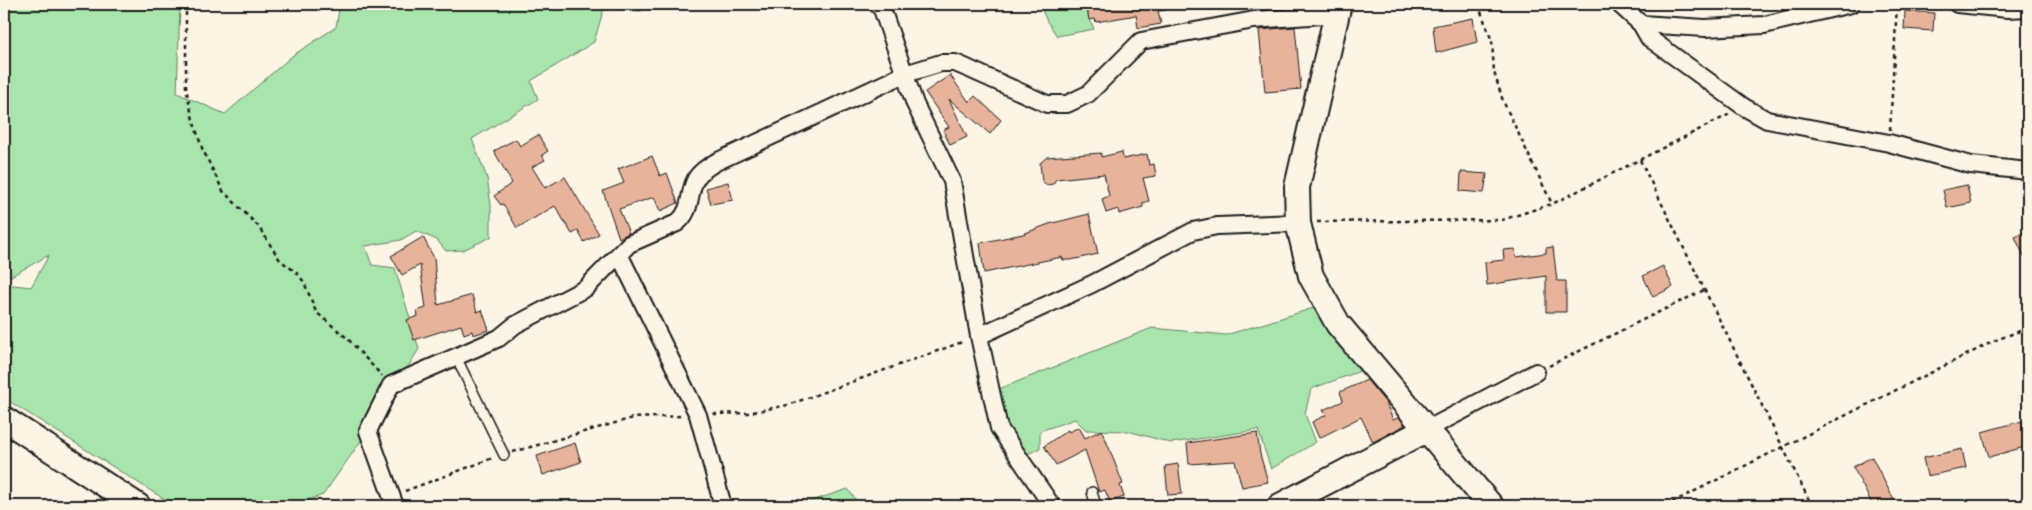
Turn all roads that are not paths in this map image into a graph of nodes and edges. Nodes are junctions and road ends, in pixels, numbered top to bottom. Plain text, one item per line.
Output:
1 (877, 4) edge
2 (1619, 4) edge
3 (1851, 4) edge
4 (1957, 4) edge
5 (2028, 8) edge
6 (1338, 9) edge
7 (1641, 24) junction
8 (905, 74) junction
9 (2028, 171) edge
10 (1298, 222) junction
11 (619, 254) junction
12 (979, 336) junction
13 (456, 356) junction
14 (1536, 372) road end
15 (4, 419) edge
16 (1426, 430) junction
17 (504, 454) dead end
18 (1092, 492) dead end
19 (138, 506) edge
20 (395, 506) edge
21 (723, 506) edge
22 (1052, 506) edge
23 (1096, 506) edge
24 (1280, 506) edge
25 (1491, 506) edge

1 - 8 street
2 - 7 street
3 - 7 street
4 - 5 street
6 - 8 street
6 - 10 street
7 - 9 street
8 - 11 street
8 - 12 street
10 - 12 street
10 - 16 street
11 - 13 street
11 - 21 street
12 - 22 street
13 - 17 lane
13 - 20 street
14 - 16 street
15 - 19 street
16 - 24 street
16 - 25 street
18 - 23 lane

